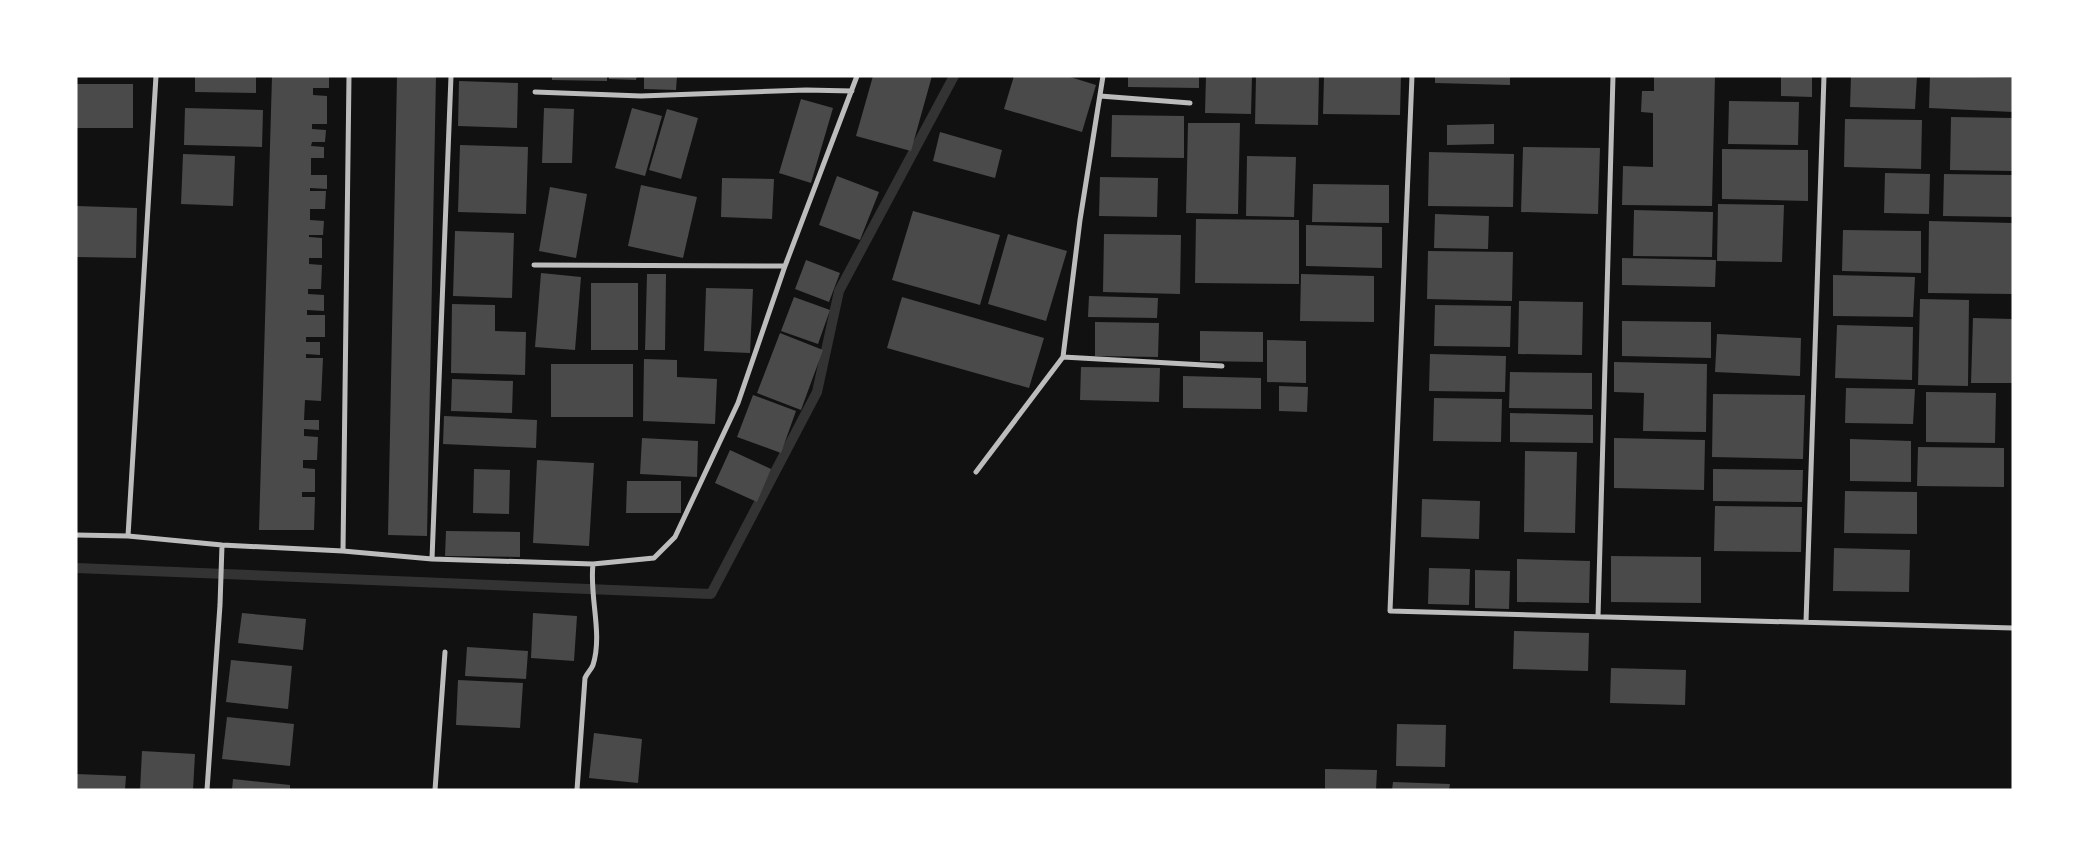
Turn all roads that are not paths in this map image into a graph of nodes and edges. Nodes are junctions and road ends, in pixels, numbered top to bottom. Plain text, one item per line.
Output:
1 (156, 76) edge
2 (349, 76) edge
3 (451, 76) edge
4 (857, 76) edge
5 (1103, 76) edge
6 (1412, 76) edge
7 (1613, 76) edge
8 (1824, 76) edge
9 (852, 91) junction
10 (535, 92) dead end
11 (1100, 96) junction
12 (1190, 103) dead end
13 (534, 265) dead end
14 (785, 266) junction
15 (1063, 358) junction
16 (1222, 366) dead end
17 (976, 472) dead end
18 (76, 535) edge
19 (128, 536) junction
20 (222, 545) junction
21 (344, 551) junction
22 (432, 559) junction
23 (593, 564) junction
24 (1598, 617) junction
25 (1806, 622) junction
26 (2013, 628) edge
27 (445, 652) dead end
28 (207, 790) edge
29 (435, 790) edge
30 (577, 790) edge

1 - 19 street
2 - 21 street
3 - 22 street
4 - 9 street
5 - 11 street
6 - 24 street
7 - 24 street
8 - 25 street
9 - 10 street
9 - 14 street
11 - 12 street
11 - 15 street
13 - 14 street
14 - 23 street
15 - 16 street
15 - 17 street
18 - 19 street
19 - 20 street
20 - 21 street
20 - 28 street
21 - 22 street
22 - 23 street
23 - 30 street
24 - 25 street
25 - 26 street
27 - 29 street

